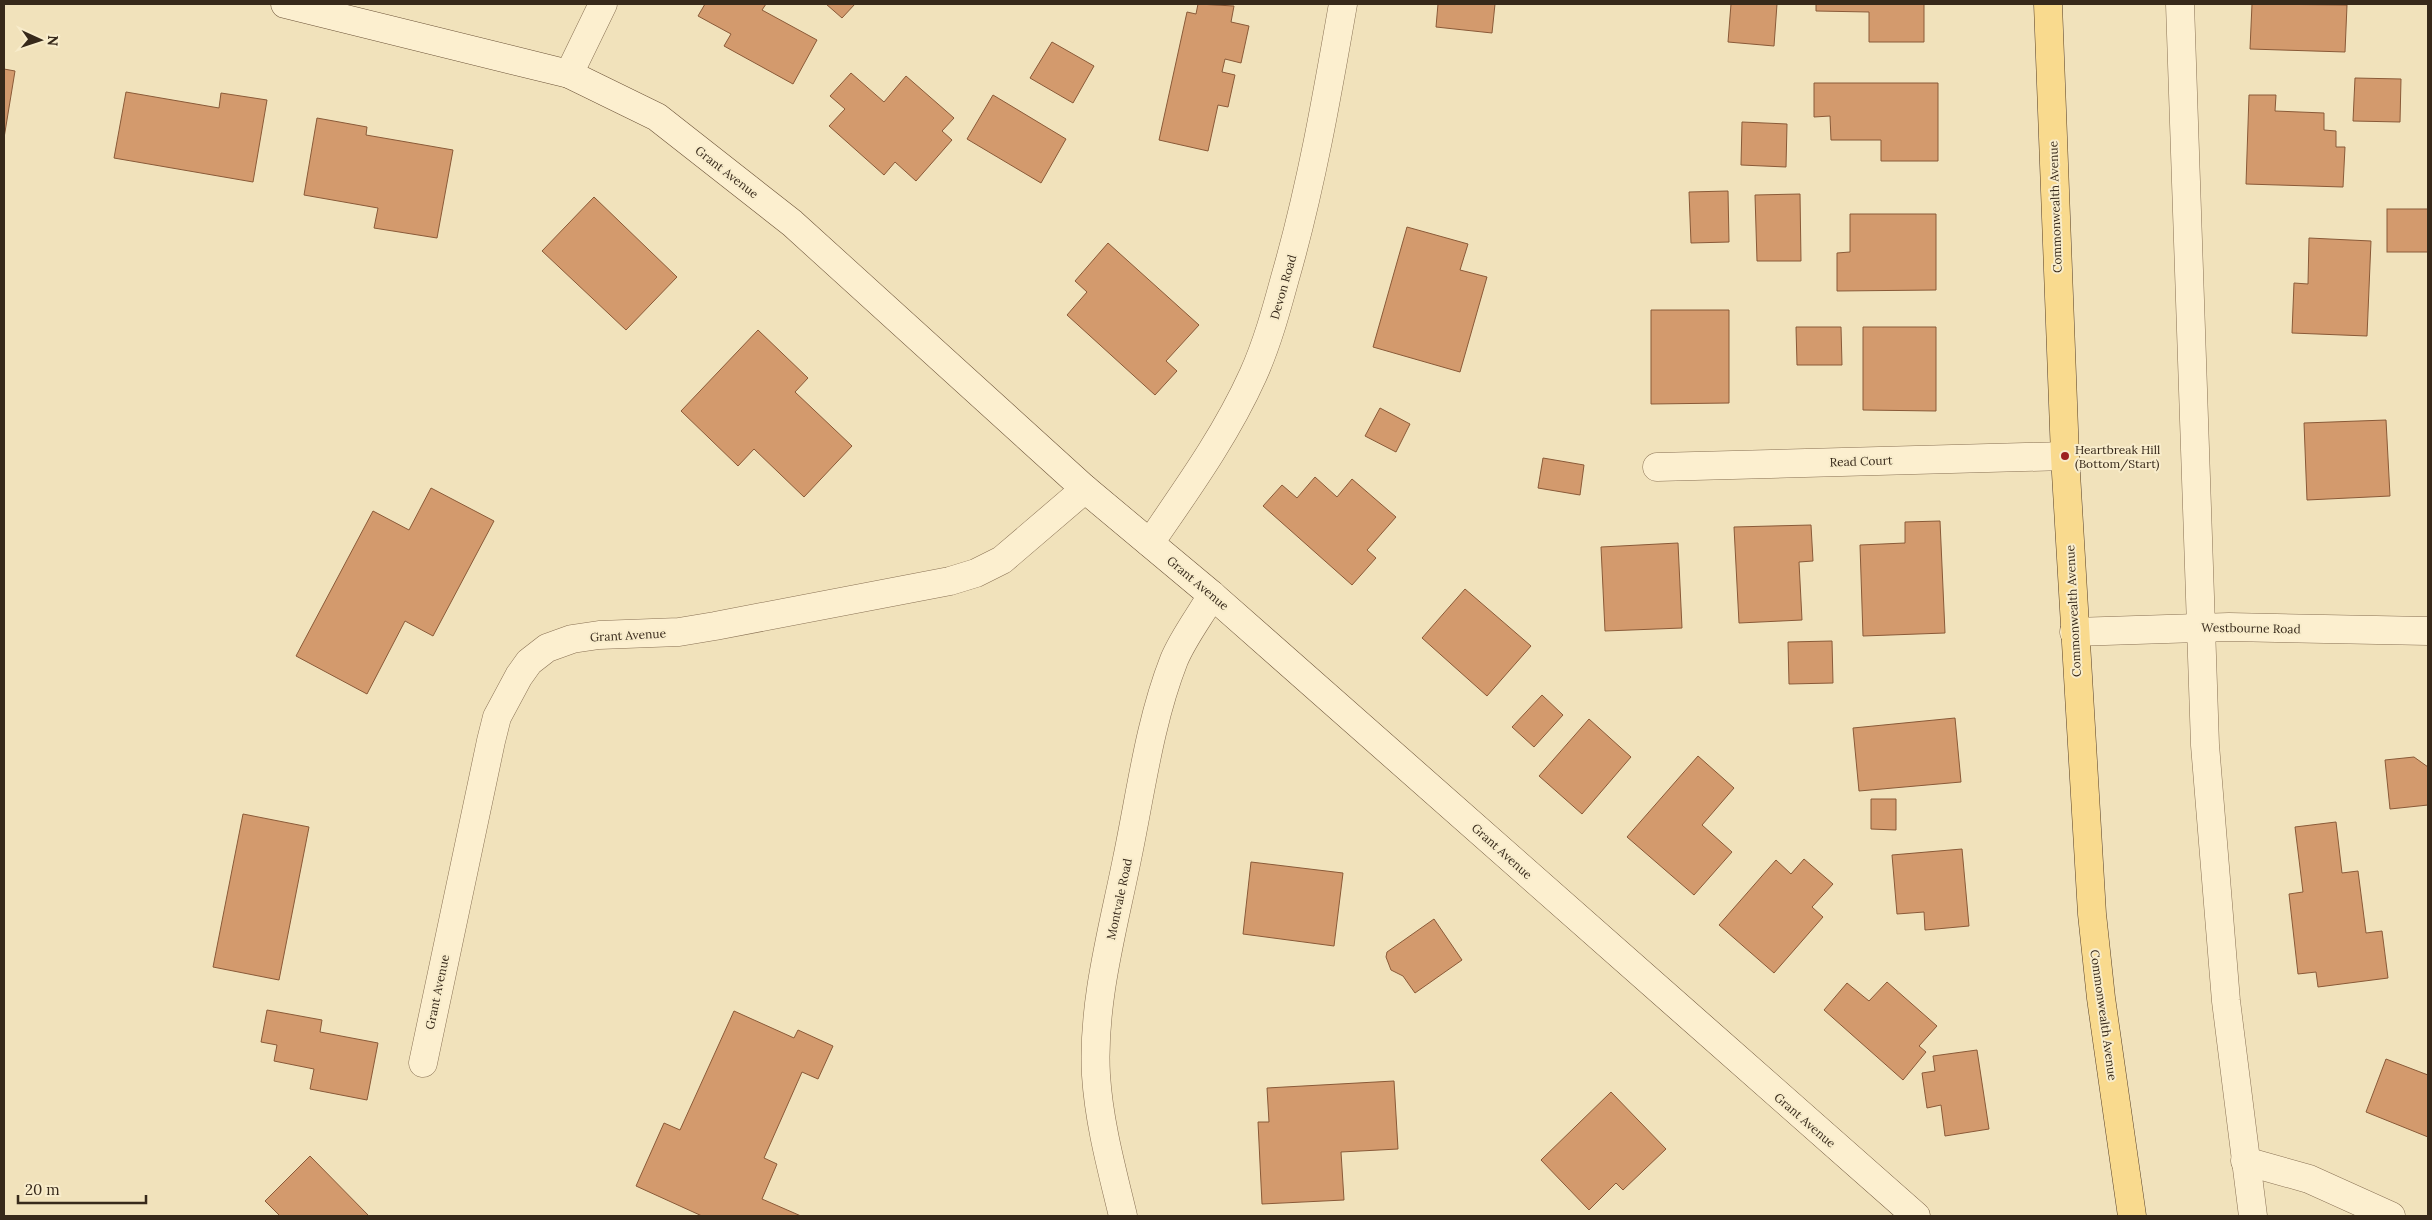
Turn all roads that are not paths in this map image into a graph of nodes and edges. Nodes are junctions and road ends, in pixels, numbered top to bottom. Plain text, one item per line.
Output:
1 (285, 4) edge
2 (603, 4) edge
3 (1343, 4) edge
4 (2048, 4) edge
5 (2180, 4) edge
6 (570, 74) junction
7 (2064, 456) junction
8 (1657, 467) dead end
9 (1085, 489) junction
10 (1150, 542) junction
11 (1212, 595) junction
12 (2201, 627) junction
13 (2428, 631) edge
14 (2074, 632) junction
15 (422, 1063) dead end
16 (2245, 1161) junction
17 (2126, 1211) edge
18 (1123, 1216) edge
19 (1916, 1216) edge
20 (2253, 1216) edge
21 (2391, 1216) edge

1 - 6 street, Grant Avenue
2 - 6 street
3 - 10 street, Devon Road
4 - 7 main road, Commonwealth Avenue
5 - 12 street
6 - 9 street, Grant Avenue
7 - 8 street, Read Court
7 - 14 main road, Commonwealth Avenue
9 - 10 street, Grant Avenue
9 - 15 street, Grant Avenue
10 - 11 street, Grant Avenue
11 - 18 street, Montvale Road
11 - 19 street, Grant Avenue
12 - 13 street, Westbourne Road
12 - 14 street, Westbourne Road
12 - 16 street
14 - 17 main road, Commonwealth Avenue
16 - 20 street
16 - 21 street

